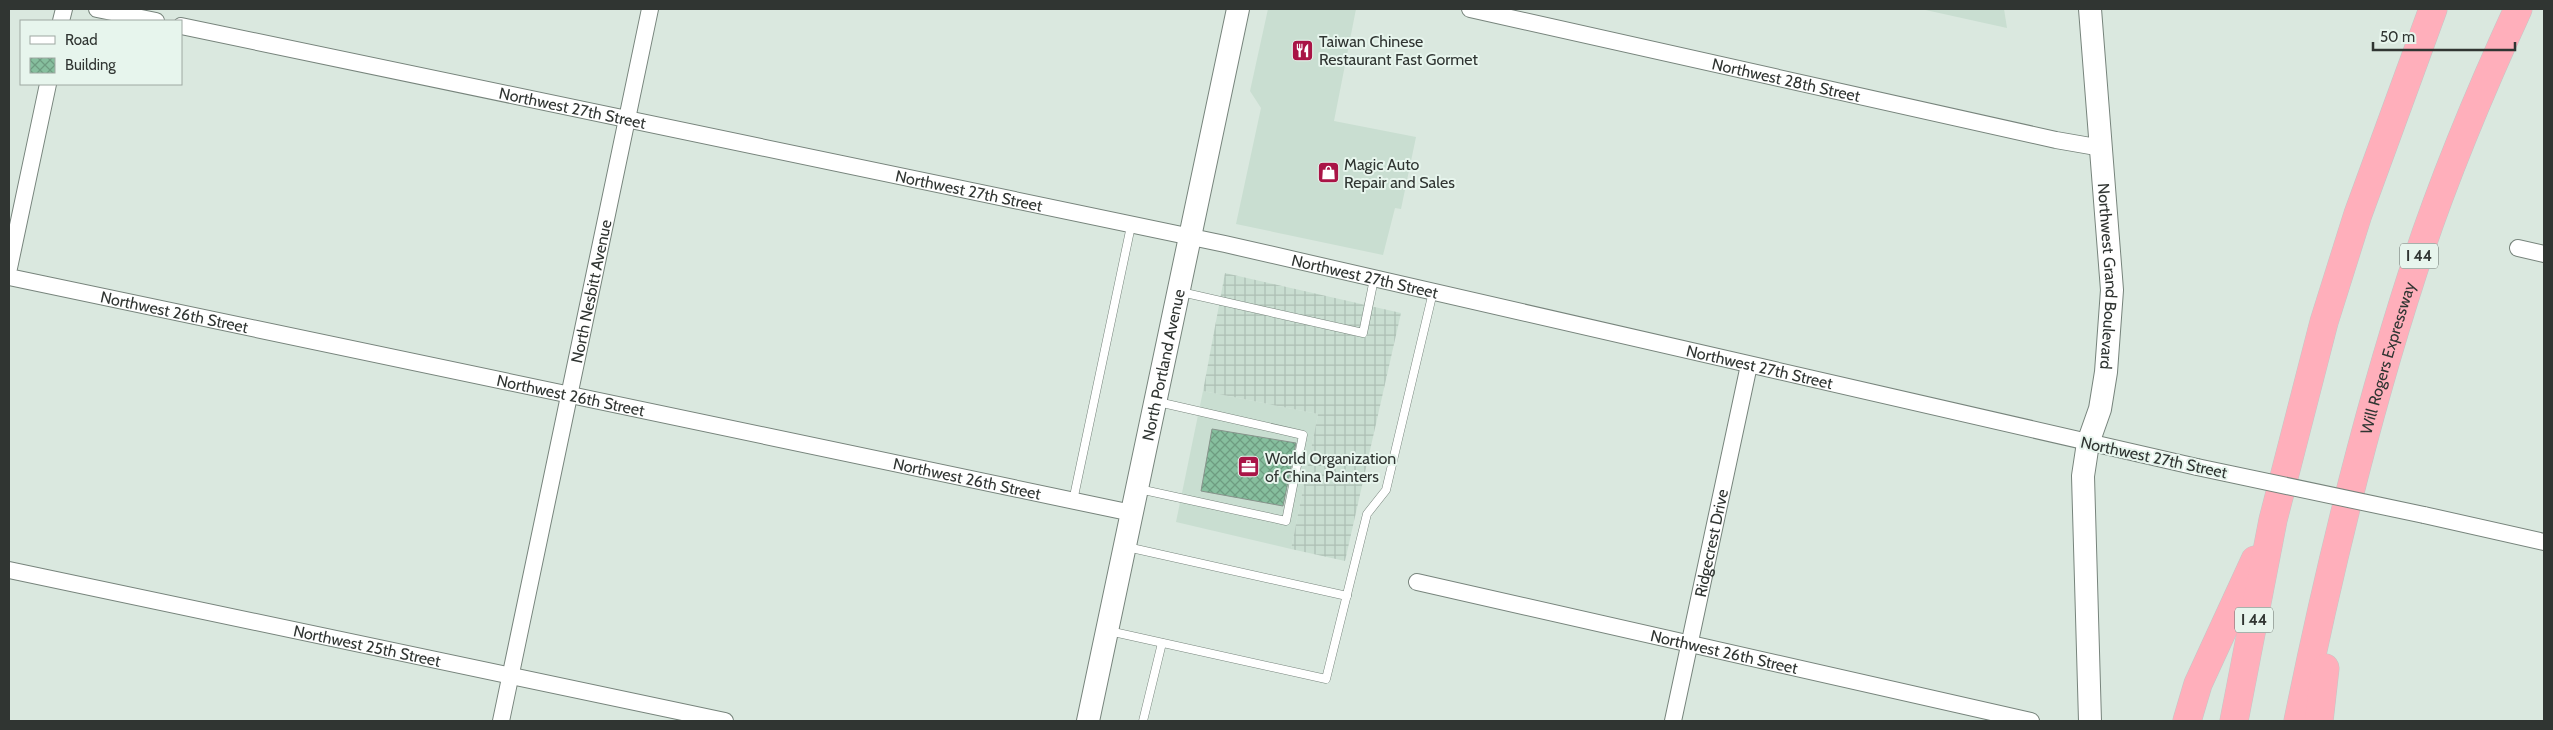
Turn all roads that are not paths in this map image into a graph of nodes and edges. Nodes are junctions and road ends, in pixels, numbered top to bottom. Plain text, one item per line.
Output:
1 (97, 9) edge
2 (650, 9) edge
3 (1238, 9) edge
4 (1470, 9) edge
5 (2090, 9) edge
6 (2433, 9) edge
7 (2518, 9) edge
8 (151, 20) edge
9 (182, 26) edge
10 (48, 85) edge
11 (627, 120) junction
12 (2102, 148) junction
13 (1131, 226) junction
14 (1190, 238) junction
15 (2518, 248) dead end
16 (2544, 254) edge
17 (9, 268) edge
18 (9, 277) edge
19 (1374, 279) junction
20 (1179, 292) junction
21 (1432, 292) junction
22 (1750, 365) junction
23 (570, 394) junction
24 (1156, 402) junction
25 (2088, 443) junction
26 (1137, 488) junction
27 (1073, 500) junction
28 (1132, 513) junction
29 (2342, 519) junction
30 (2273, 520) junction
31 (2544, 542) edge
32 (1125, 546) junction
33 (9, 570) edge
34 (1417, 582) dead end
35 (1347, 596) junction
36 (1107, 631) junction
37 (1162, 643) junction
38 (1689, 644) junction
39 (511, 676) junction
40 (501, 721) edge
41 (725, 721) edge
42 (1088, 721) edge
43 (1143, 721) edge
44 (1672, 721) edge
45 (2030, 721) edge
46 (2090, 721) edge
47 (2187, 721) edge
48 (2234, 721) edge
49 (2298, 721) edge
50 (2319, 721) edge

1 - 8 street
2 - 11 street, North Nesbitt Avenue
3 - 14 main road, North Portland Avenue
4 - 12 street, Northwest 28th Street
5 - 12 main road, Northwest Grand Boulevard
6 - 30 highway, I 44
7 - 29 highway, Will Rogers Expressway / I 44
9 - 11 street, Northwest 27th Street
10 - 17 street
11 - 13 street, Northwest 27th Street
11 - 23 street, North Nesbitt Avenue
12 - 25 main road, Northwest Grand Boulevard
13 - 14 street, Northwest 27th Street
13 - 27 lane
14 - 19 street, Northwest 27th Street
14 - 20 main road, North Portland Avenue
15 - 16 street
18 - 23 street, Northwest 26th Street
19 - 20 lane
19 - 21 street, Northwest 27th Street
20 - 24 main road, North Portland Avenue
21 - 22 street, Northwest 27th Street
21 - 35 lane
22 - 25 street, Northwest 27th Street
22 - 38 street, Ridgecrest Drive
23 - 27 street, Northwest 26th Street
23 - 39 street, North Nesbitt Avenue
24 - 26 main road, North Portland Avenue
24 - 26 lane
25 - 31 street, Northwest 27th Street, bridge
25 - 46 main road, Northwest Grand Boulevard
26 - 28 main road, North Portland Avenue
27 - 28 street, Northwest 26th Street
28 - 32 main road, North Portland Avenue
29 - 49 highway, Will Rogers Expressway / I 44
29 - 50 highway
30 - 47 highway
30 - 48 highway, I 44
32 - 35 lane
32 - 36 main road, North Portland Avenue
33 - 39 street, Northwest 25th Street
34 - 38 street, Northwest 26th Street
35 - 37 lane
36 - 37 lane
36 - 42 main road, North Portland Avenue
37 - 43 lane
38 - 44 street, Ridgecrest Drive
38 - 45 street, Northwest 26th Street
39 - 40 street, North Nesbitt Avenue
39 - 41 street, Northwest 25th Street

